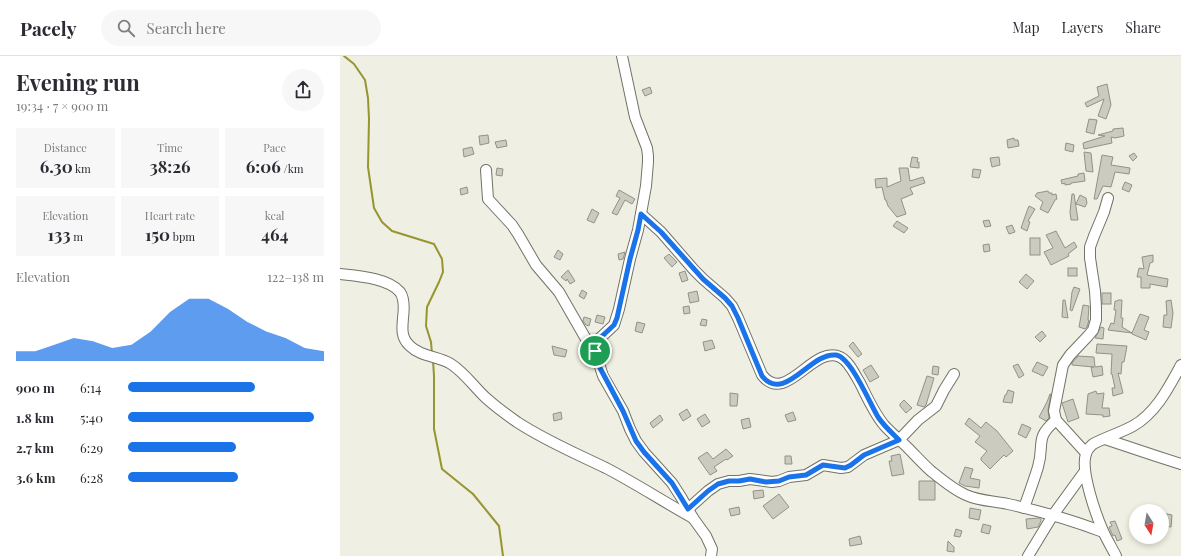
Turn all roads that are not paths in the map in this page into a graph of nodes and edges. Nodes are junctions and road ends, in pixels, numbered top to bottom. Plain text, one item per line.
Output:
1 (622, 56) edge
2 (486, 170) dead end
3 (1108, 198) dead end
4 (641, 214) junction
5 (340, 274) edge
6 (595, 351) junction
7 (1181, 365) edge
8 (954, 374) dead end
9 (1056, 420) junction
10 (1105, 439) junction
11 (899, 440) junction
12 (1086, 453) junction
13 (1181, 464) edge
14 (1085, 471) junction
15 (1024, 508) junction
16 (690, 514) junction
17 (1053, 515) junction
18 (1103, 532) junction
19 (711, 556) edge
20 (1028, 556) edge
21 (1116, 556) edge

1 - 4 street
2 - 6 street
3 - 9 street
4 - 6 street
4 - 11 street
5 - 16 street
6 - 16 street
7 - 10 street
8 - 11 street
9 - 12 street
9 - 15 street
10 - 12 street
10 - 13 street
11 - 15 street
11 - 16 street
12 - 14 street
14 - 17 street
14 - 18 street
15 - 17 street
16 - 19 street
17 - 18 street
17 - 20 street
18 - 21 street

